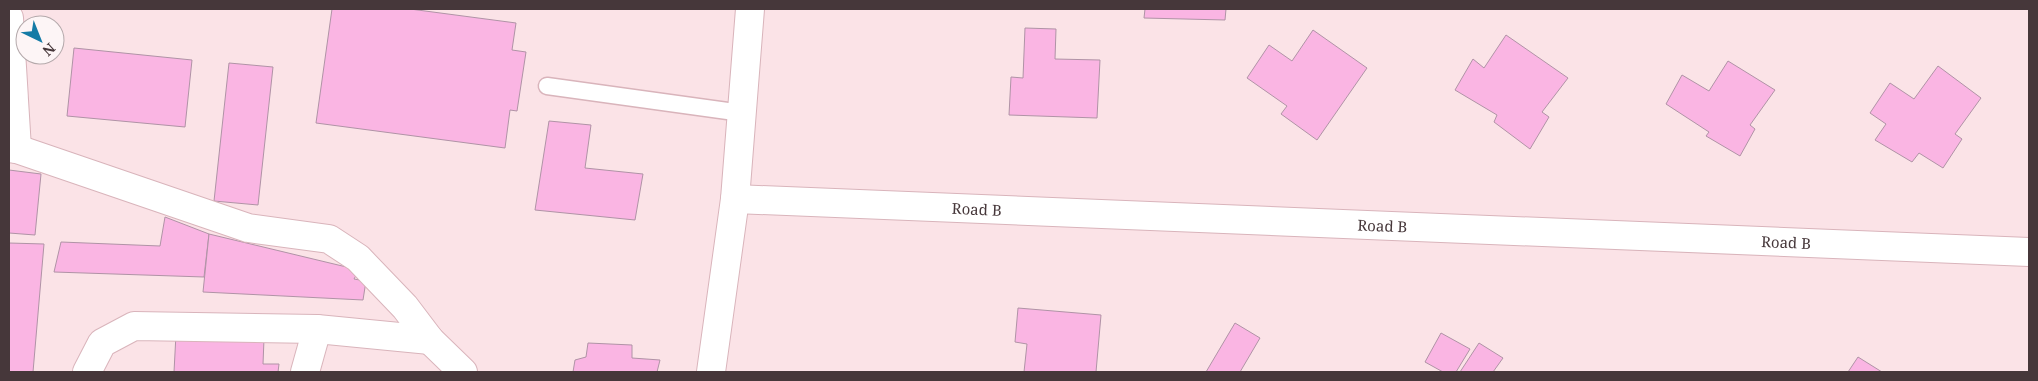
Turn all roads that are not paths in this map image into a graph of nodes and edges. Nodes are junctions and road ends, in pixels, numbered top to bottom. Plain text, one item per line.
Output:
1 (750, 9) edge
2 (10, 15) edge
3 (547, 86) dead end
4 (742, 113) junction
5 (13, 149) edge
6 (735, 199) junction
7 (2029, 252) edge
8 (317, 329) junction
9 (430, 340) junction
10 (88, 372) edge
11 (305, 372) edge
12 (463, 372) edge
13 (711, 372) edge

1 - 4 street
2 - 5 street
3 - 4 lane
4 - 6 street
5 - 9 street
6 - 7 street, Road B
6 - 13 street
8 - 9 street
8 - 10 street
8 - 11 street
9 - 12 street

